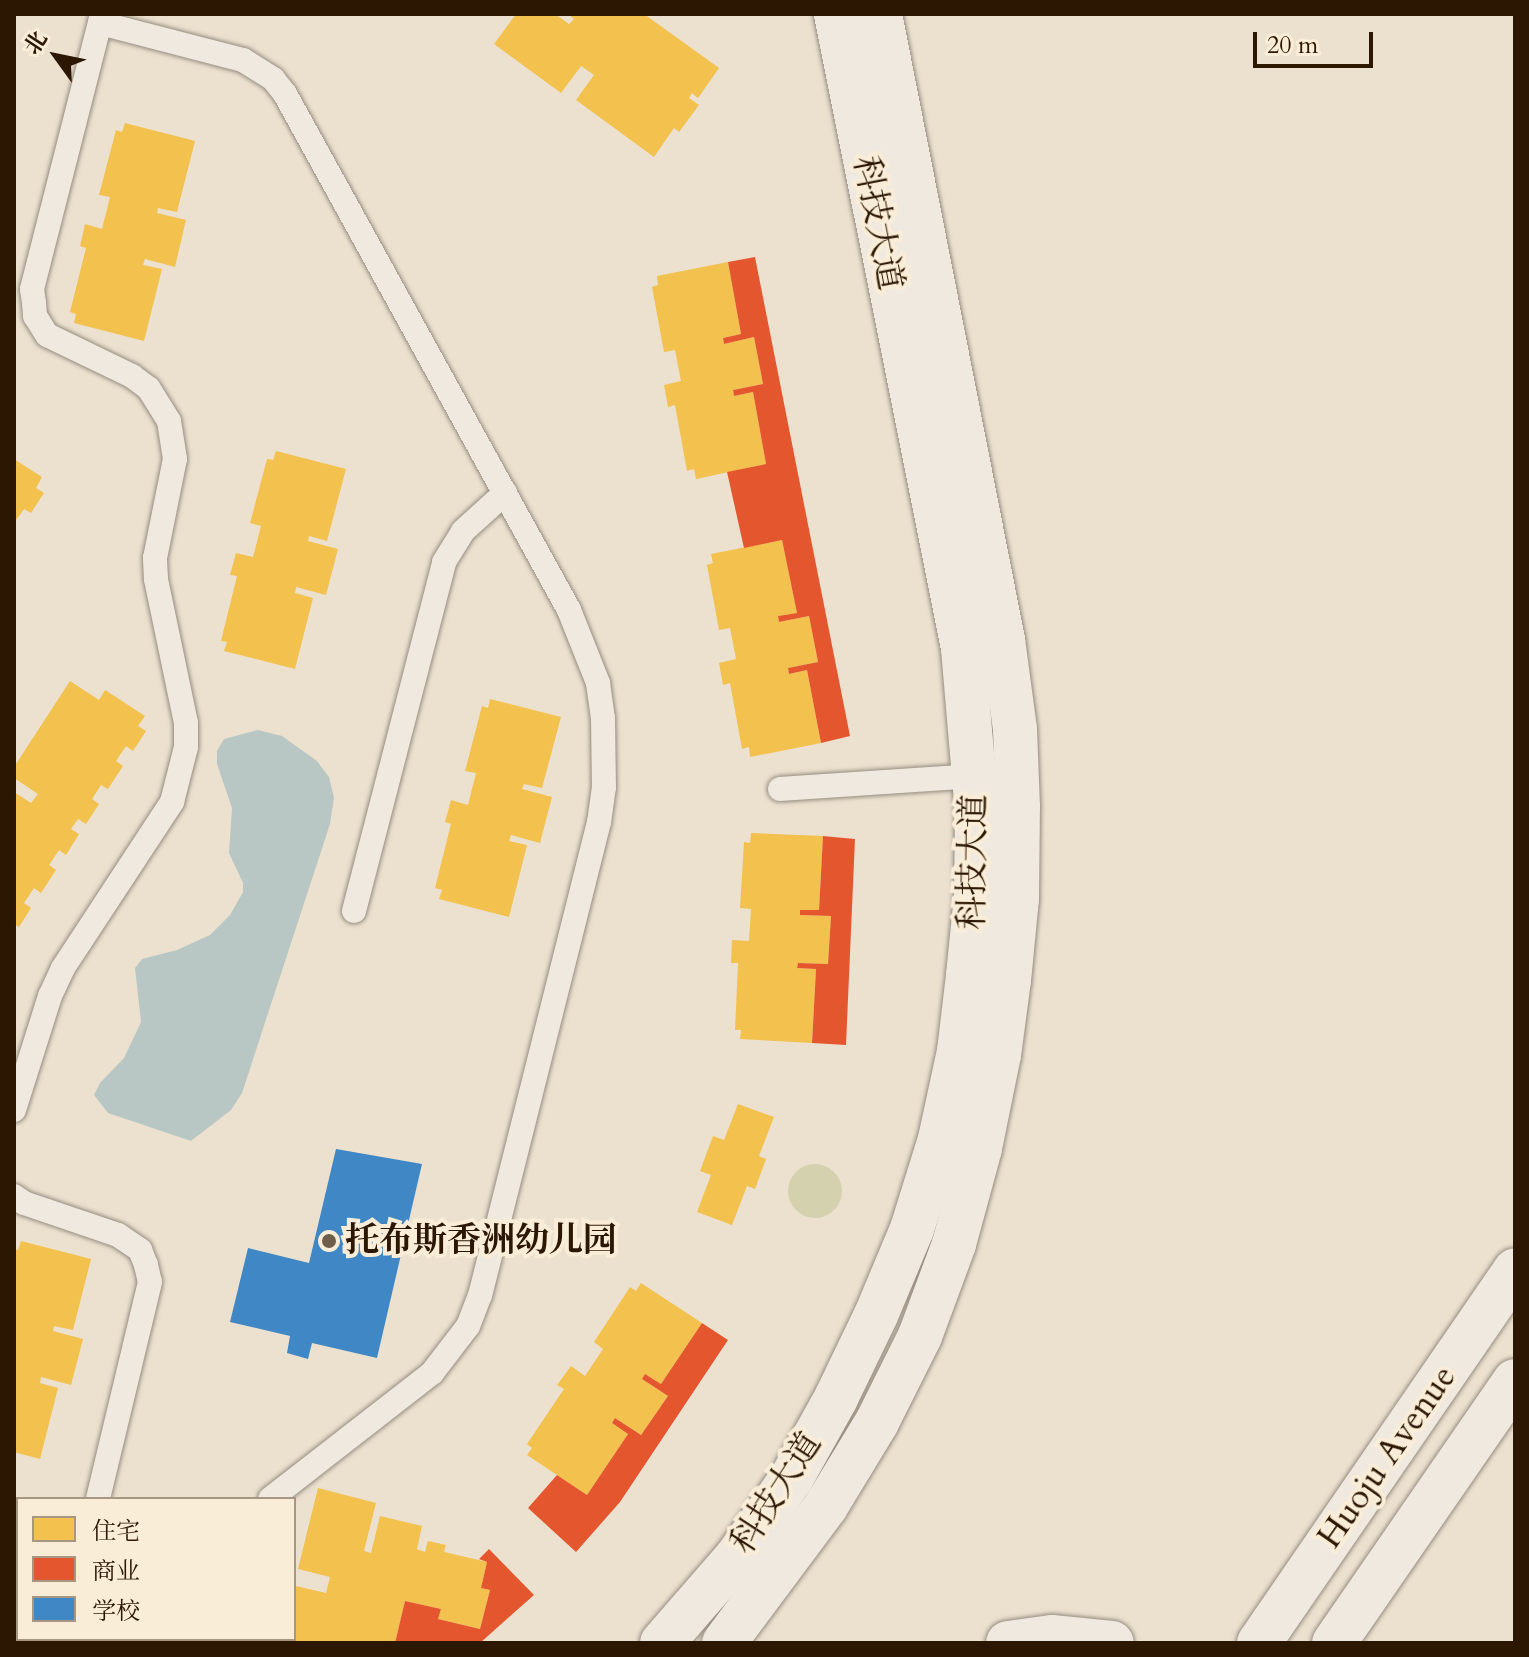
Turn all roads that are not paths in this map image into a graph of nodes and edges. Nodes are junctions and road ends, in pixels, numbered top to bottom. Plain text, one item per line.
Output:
1 (836, 14) edge
2 (880, 14) edge
3 (101, 18) edge
4 (505, 493) junction
5 (975, 776) junction
6 (780, 789) dead end
7 (354, 911) dead end
8 (14, 1110) edge
9 (14, 1196) edge
10 (1515, 1271) edge
11 (1515, 1381) edge
12 (98, 1497) edge
13 (273, 1497) edge
14 (662, 1643) edge
15 (724, 1643) edge
16 (1008, 1643) edge
17 (1112, 1643) edge
18 (1259, 1643) edge
19 (1334, 1643) edge

1 - 5 main road, 科技大道
2 - 15 main road, 科技大道
3 - 4 lane
3 - 8 lane
4 - 7 lane
4 - 13 lane
5 - 6 lane
5 - 14 main road, 科技大道
9 - 12 lane
10 - 18 main road, Huoju Avenue
11 - 19 main road, Huoju Avenue
16 - 17 main road

